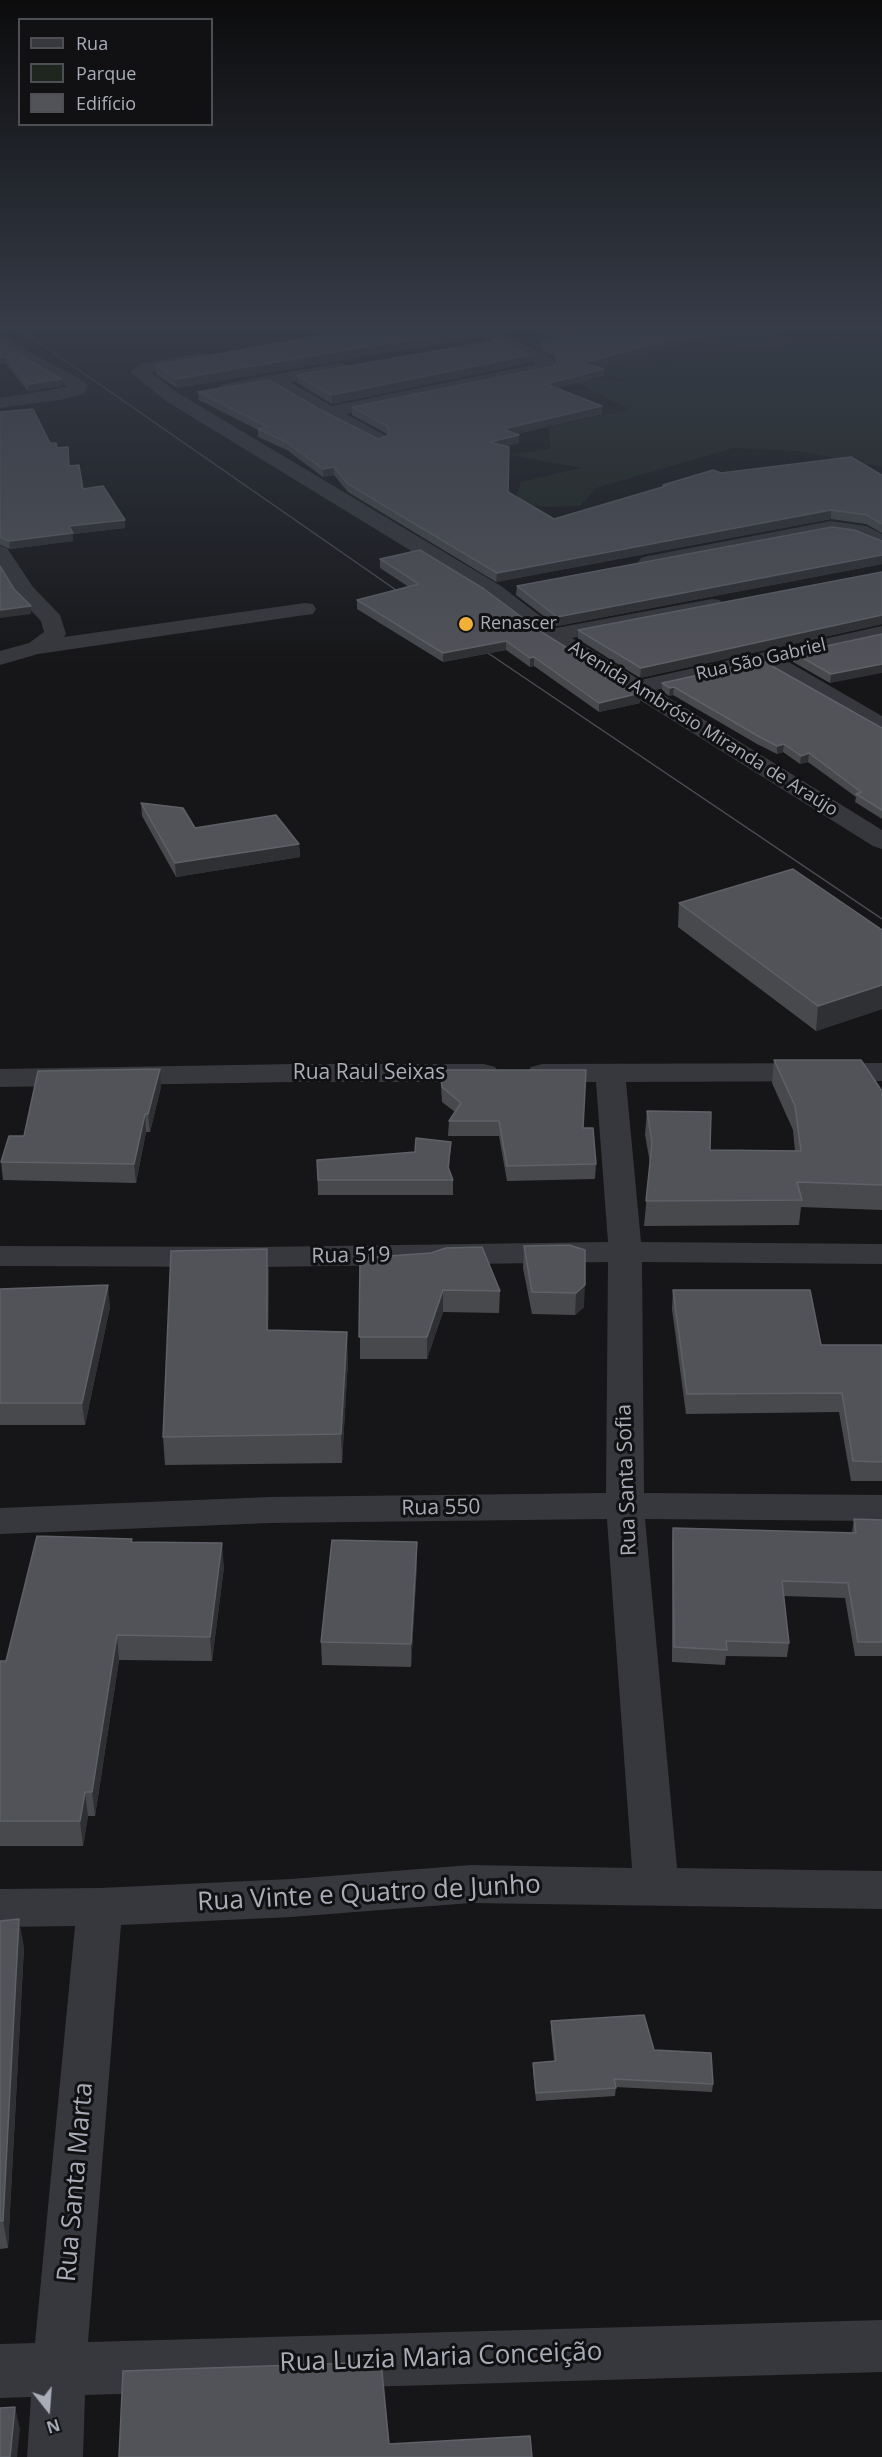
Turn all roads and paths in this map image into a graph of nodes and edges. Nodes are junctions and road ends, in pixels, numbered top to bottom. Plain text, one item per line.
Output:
1 (246, 442) edge
2 (882, 542) edge
3 (0, 552) edge
4 (630, 565) edge
5 (516, 587) edge
6 (493, 591) junction
7 (729, 601) edge
8 (305, 609) dead end
9 (882, 633) edge
10 (552, 635) junction
11 (37, 648) junction
12 (0, 658) edge
13 (767, 659) junction
14 (639, 687) junction
15 (882, 726) edge
16 (882, 841) edge
17 (882, 1072) edge
18 (610, 1073) junction
19 (0, 1078) edge
20 (625, 1252) junction
21 (882, 1254) edge
22 (0, 1256) edge
23 (625, 1506) junction
24 (882, 1508) edge
25 (0, 1521) edge
26 (656, 1887) junction
27 (882, 1890) edge
28 (100, 1907) junction
29 (0, 1908) edge
30 (882, 2346) edge
31 (59, 2370) junction
32 (0, 2371) edge
33 (55, 2457) edge

1 - 6 street, Avenida Ambrósio Miranda de Araújo
2 - 4 street
3 - 11 street
5 - 6 street
6 - 10 street, Avenida Ambrósio Miranda de Araújo
7 - 10 street
8 - 11 street
9 - 13 street, Rua São Gabriel
10 - 14 street, Avenida Ambrósio Miranda de Araújo
11 - 12 street
13 - 14 street, Rua São Gabriel
13 - 15 street
14 - 16 street, Avenida Ambrósio Miranda de Araújo
17 - 18 street, Rua Raul Seixas
18 - 19 street, Rua Raul Seixas
18 - 20 street, Rua Santa Sofia
20 - 21 street, Rua 519
20 - 22 street, Rua 519
20 - 23 street, Rua Santa Sofia
23 - 24 street, Rua 550
23 - 25 street, Rua 550
23 - 26 street, Rua Santa Sofia
26 - 27 street, Rua Vinte e Quatro de Junho
26 - 28 street, Rua Vinte e Quatro de Junho
28 - 29 street, Rua Vinte e Quatro de Junho
28 - 31 street, Rua Santa Marta
30 - 31 street, Rua Luzia Maria Conceição
31 - 32 street, Rua Luzia Maria Conceição
31 - 33 street, Rua Santa Marta

